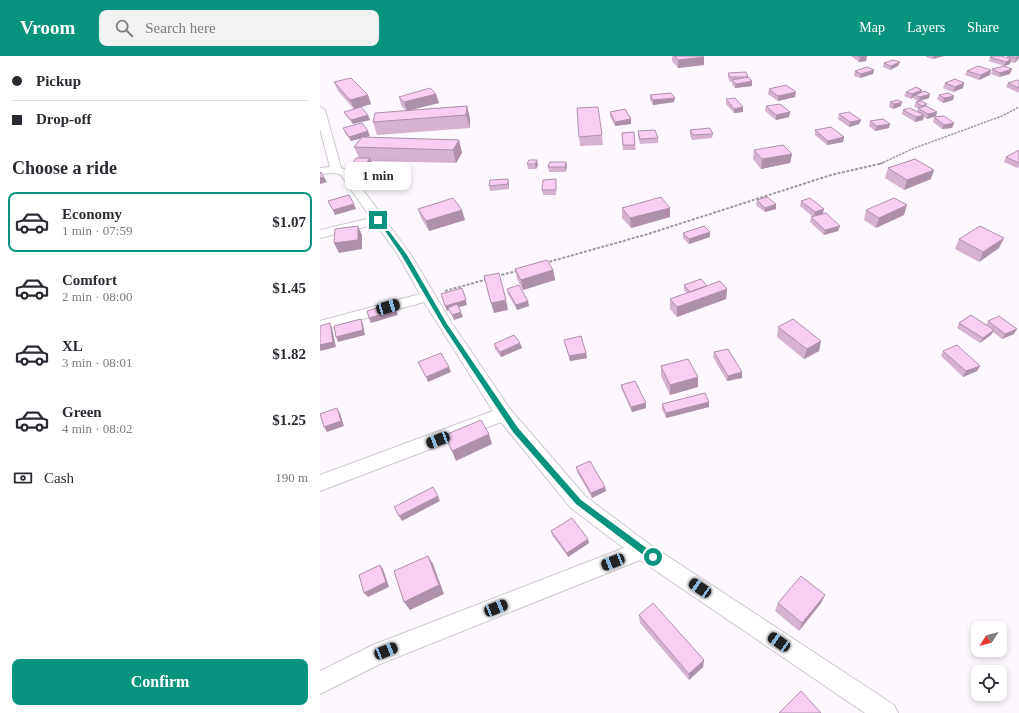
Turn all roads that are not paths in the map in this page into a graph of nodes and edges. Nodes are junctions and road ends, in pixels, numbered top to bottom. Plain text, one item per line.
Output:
1 (320, 110) edge
2 (328, 171) edge
3 (378, 220) junction
4 (320, 234) edge
5 (429, 296) junction
6 (320, 326) edge
7 (504, 414) junction
8 (320, 483) edge
9 (642, 550) junction
10 (320, 683) edge
11 (886, 713) edge

1 - 2 street
2 - 3 street
3 - 4 street
3 - 5 street
5 - 6 street
5 - 7 street
7 - 8 street
7 - 9 street
9 - 10 street
9 - 11 street

